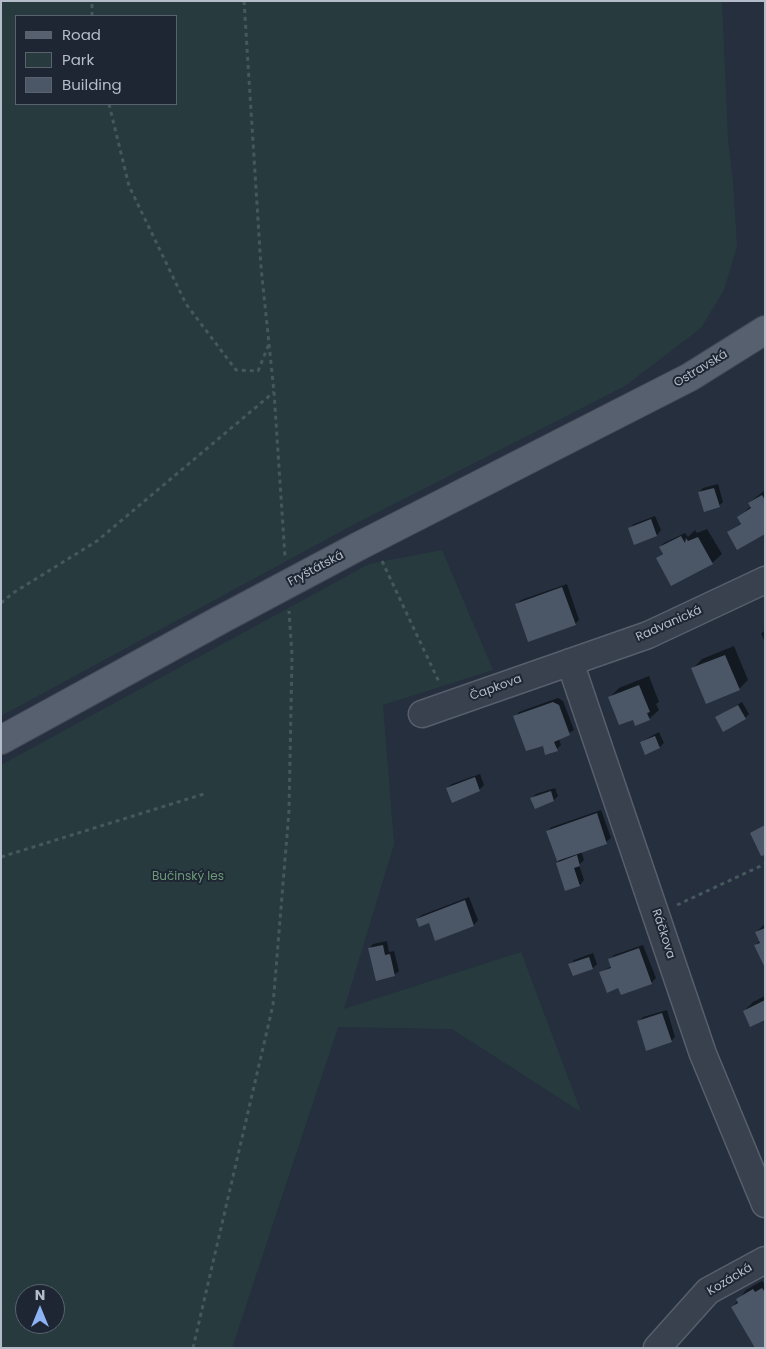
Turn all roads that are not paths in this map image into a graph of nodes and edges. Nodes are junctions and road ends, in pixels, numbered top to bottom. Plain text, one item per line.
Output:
1 (765, 330) edge
2 (635, 405) joint
3 (765, 580) edge
4 (570, 662) junction
5 (422, 714) dead end
6 (1, 740) edge
7 (765, 1204) edge
8 (765, 1260) edge
9 (657, 1348) edge

1 - 2 main road, Ostravská
2 - 6 main road, Fryštátská, bridge
3 - 4 street, Radvanická
4 - 5 street, Čapkova
4 - 7 street, Ráčkova
8 - 9 street, Kozácká

